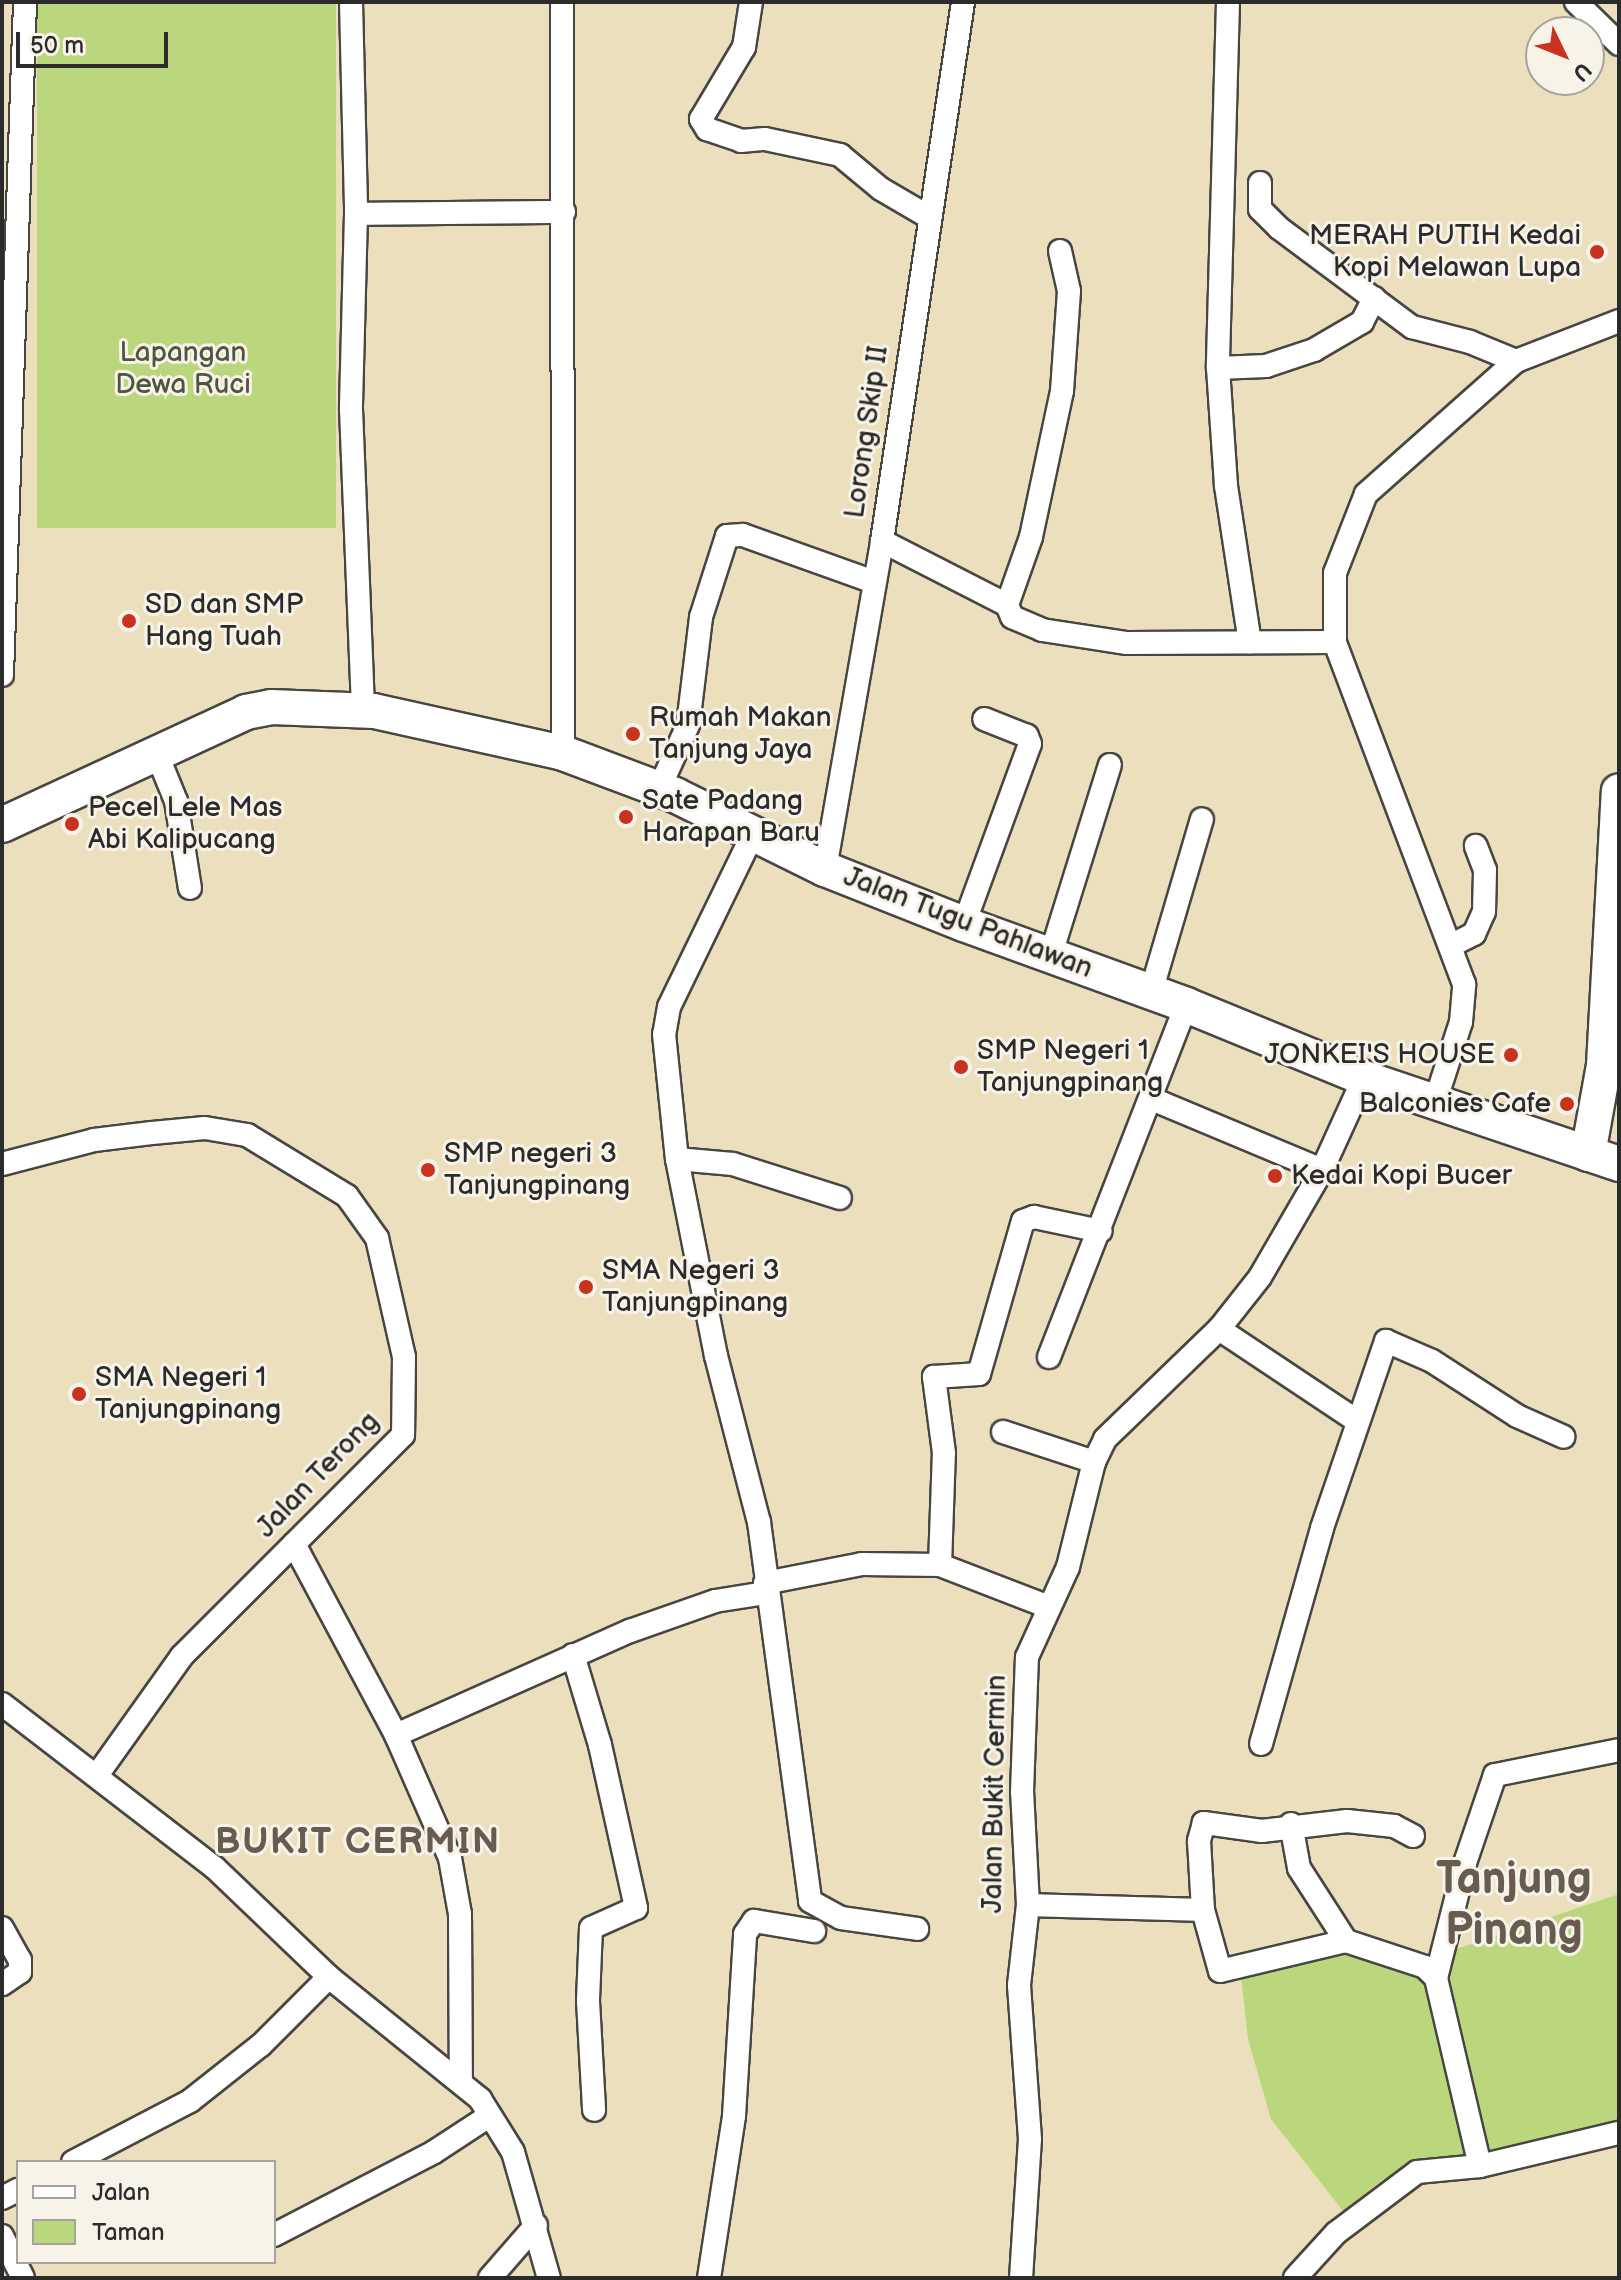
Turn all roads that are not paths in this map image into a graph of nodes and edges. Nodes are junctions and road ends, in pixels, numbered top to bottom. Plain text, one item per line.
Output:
1 (25, 2) edge
2 (351, 2) edge
3 (562, 2) edge
4 (751, 2) edge
5 (963, 2) edge
6 (1228, 2) edge
7 (1576, 2) edge
8 (1619, 44) edge
9 (1260, 183) dead end
10 (564, 212) junction
11 (356, 214) junction
12 (927, 216) junction
13 (1060, 251) dead end
14 (1374, 298) junction
15 (1619, 321) edge
16 (1516, 361) junction
17 (1218, 368) junction
18 (882, 541) junction
19 (874, 582) junction
20 (1007, 605) junction
21 (1250, 642) junction
22 (1335, 642) junction
23 (2, 675) edge
24 (363, 710) junction
25 (984, 719) dead end
26 (156, 752) junction
27 (563, 753) junction
28 (1110, 765) dead end
29 (659, 789) junction
30 (1619, 791) edge
31 (1202, 819) dead end
32 (2, 825) edge
33 (752, 836) junction
34 (1476, 846) dead end
35 (825, 869) junction
36 (190, 888) dead end
37 (964, 924) junction
38 (1452, 945) junction
39 (1051, 954) junction
40 (1151, 992) junction
41 (1186, 1005) junction
42 (1364, 1078) junction
43 (1152, 1099) junction
44 (1435, 1102) junction
45 (677, 1159) junction
46 (1604, 1159) edge
47 (2, 1164) edge
48 (1322, 1170) junction
49 (840, 1198) dead end
50 (1101, 1231) junction
51 (1219, 1329) junction
52 (1049, 1357) dead end
53 (1357, 1421) junction
54 (1003, 1432) dead end
55 (1564, 1437) dead end
56 (1094, 1462) junction
57 (294, 1544) junction
58 (940, 1565) junction
59 (766, 1588) junction
60 (1049, 1607) junction
61 (573, 1655) junction
62 (2, 1704) edge
63 (396, 1735) junction
64 (1261, 1744) dead end
65 (1619, 1750) edge
66 (97, 1775) junction
67 (1291, 1824) junction
68 (1413, 1836) dead end
69 (1028, 1905) junction
70 (1203, 1910) junction
71 (2, 1928) edge
72 (917, 1929) dead end
73 (814, 1931) dead end
74 (1346, 1941) junction
75 (329, 1977) junction
76 (1436, 1978) junction
77 (2, 1984) edge
78 (461, 2081) junction
79 (594, 2110) dead end
80 (489, 2116) junction
81 (1619, 2133) edge
82 (77, 2160) edge
83 (1480, 2166) junction
84 (536, 2225) junction
85 (276, 2234) edge
86 (2, 2236) edge
87 (17, 2271) edge
88 (490, 2278) edge
89 (549, 2278) edge
90 (709, 2278) edge
91 (1021, 2278) edge
92 (1295, 2278) edge

1 - 23 street
2 - 11 street
3 - 10 street
4 - 12 street
5 - 12 street, Lorong Skip II
6 - 17 street
7 - 8 street
9 - 14 street
10 - 11 street
10 - 27 street
11 - 24 street
12 - 18 street, Lorong Skip II
13 - 20 street
14 - 16 street
14 - 17 street
15 - 16 street
16 - 22 street
17 - 21 street
18 - 19 street, Lorong Skip II
18 - 20 street
19 - 29 street
19 - 35 street, Lorong Skip II
20 - 21 street
21 - 22 street
22 - 38 street
24 - 26 main road, Jalan Tugu Pahlawan
24 - 27 main road, Jalan Tugu Pahlawan
25 - 37 street
26 - 32 main road, Jalan Tugu Pahlawan
26 - 36 street
27 - 29 main road, Jalan Tugu Pahlawan
28 - 39 street
29 - 33 main road, Jalan Tugu Pahlawan
30 - 46 main road
31 - 40 street
33 - 35 main road, Jalan Tugu Pahlawan
33 - 45 street
34 - 38 street
35 - 37 main road, Jalan Tugu Pahlawan
37 - 39 main road, Jalan Tugu Pahlawan
38 - 44 street
39 - 40 main road, Jalan Tugu Pahlawan
40 - 41 main road, Jalan Tugu Pahlawan
41 - 42 main road, Jalan Tugu Pahlawan
41 - 43 street
42 - 44 main road, Jalan Tugu Pahlawan
42 - 48 street, Jalan Bukit Cermin
43 - 48 street
43 - 50 street
44 - 46 main road, Jalan Tugu Pahlawan
45 - 49 street
45 - 59 street
47 - 57 street, Jalan Terong
48 - 51 street, Jalan Bukit Cermin
50 - 52 street
50 - 58 street
51 - 53 street
51 - 56 street, Jalan Bukit Cermin
53 - 55 street
53 - 64 street
54 - 56 street
56 - 60 street, Jalan Bukit Cermin
57 - 63 street
57 - 66 street, Jalan Terong
58 - 59 street
58 - 60 street
59 - 61 street
59 - 72 street
60 - 69 street, Jalan Bukit Cermin
61 - 63 street
61 - 79 street
62 - 66 street
63 - 78 street
65 - 76 street
66 - 75 street
67 - 68 street
67 - 70 street
67 - 74 street
69 - 70 street
69 - 91 street, Jalan Bukit Cermin
70 - 74 street
71 - 77 street
73 - 90 street
74 - 76 street
75 - 78 street
75 - 82 street
76 - 83 street
78 - 80 street
80 - 84 street
80 - 85 street
81 - 83 street
83 - 92 street
84 - 88 street
84 - 89 street
86 - 87 street

